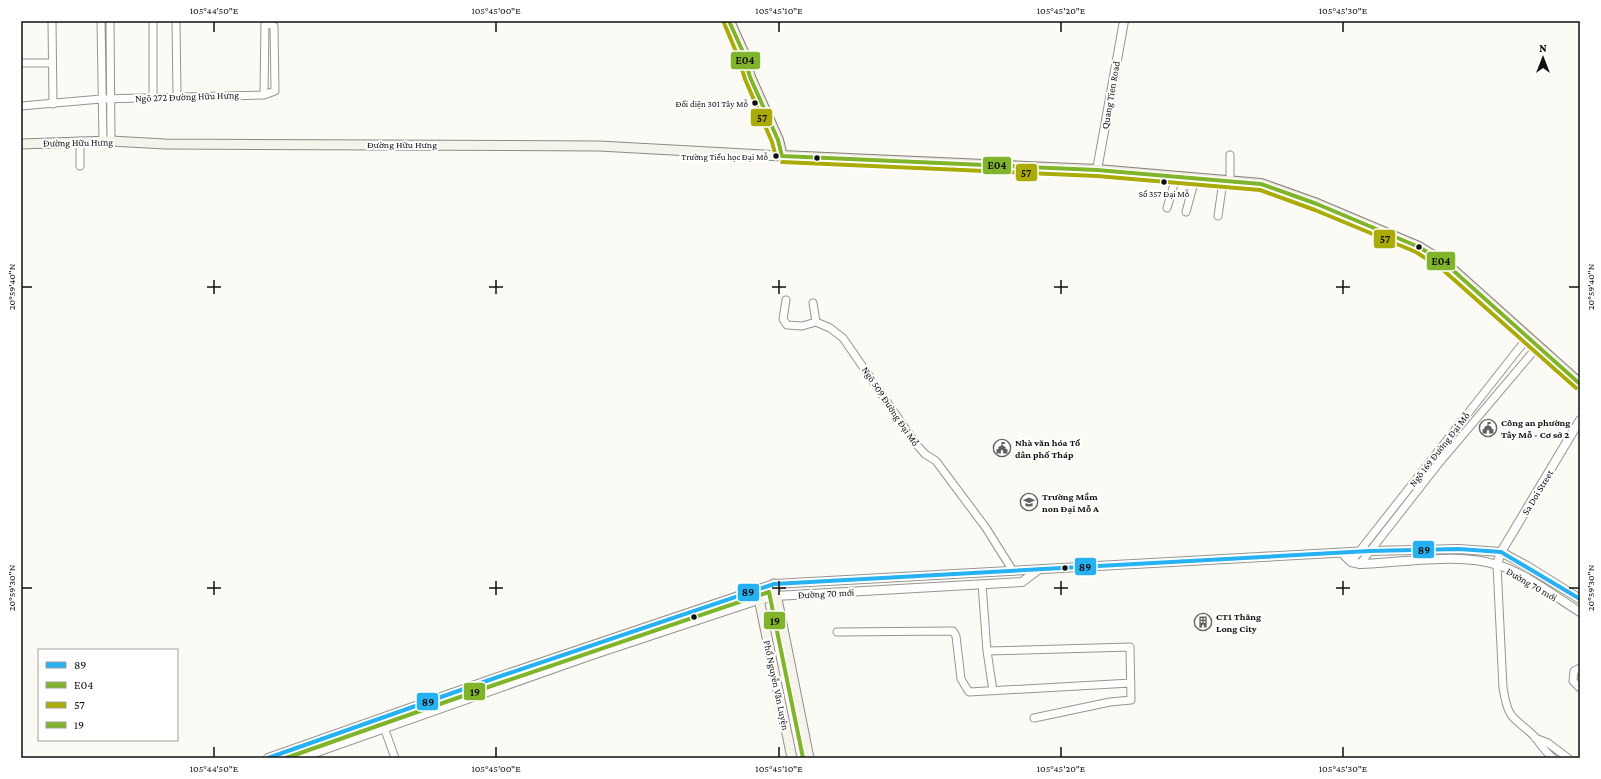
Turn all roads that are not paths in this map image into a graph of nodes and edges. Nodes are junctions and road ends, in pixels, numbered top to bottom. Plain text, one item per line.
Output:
1 (52, 21) edge
2 (101, 21) edge
3 (110, 21) edge
4 (153, 21) edge
5 (176, 21) edge
6 (729, 21) edge
7 (1124, 21) edge
8 (265, 22) edge
9 (21, 63) edge
10 (52, 63) junction
11 (177, 96) junction
12 (153, 97) junction
13 (101, 99) junction
14 (110, 99) junction
15 (53, 104) junction
16 (21, 106) edge
17 (80, 141) junction
18 (107, 141) junction
19 (21, 144) edge
20 (1230, 155) dead end
21 (782, 156) junction
22 (80, 166) dead end
23 (1097, 170) junction
24 (1176, 177) junction
25 (1195, 179) junction
26 (1227, 182) junction
27 (1167, 208) dead end
28 (1186, 212) dead end
29 (1218, 216) dead end
30 (786, 300) dead end
31 (813, 303) dead end
32 (816, 322) junction
33 (1528, 337) junction
34 (1539, 347) junction
35 (1580, 384) edge
36 (1580, 420) edge
37 (1369, 551) junction
38 (1501, 552) junction
39 (1342, 553) junction
40 (1358, 553) junction
41 (1351, 562) junction
42 (1360, 564) junction
43 (1497, 564) junction
44 (1039, 570) junction
45 (1013, 571) junction
46 (774, 584) junction
47 (982, 584) junction
48 (757, 589) junction
49 (776, 596) junction
50 (1580, 599) edge
51 (758, 600) junction
52 (1580, 612) edge
53 (837, 632) dead end
54 (590, 651) junction
55 (987, 651) junction
56 (1580, 668) edge
57 (1131, 683) junction
58 (1580, 688) edge
59 (993, 691) junction
60 (1034, 718) dead end
61 (381, 719) junction
62 (384, 729) junction
63 (1535, 738) junction
64 (268, 758) edge
65 (300, 758) edge
66 (395, 758) edge
67 (792, 758) edge
68 (809, 758) edge
69 (1553, 758) edge
70 (1568, 758) edge

1 - 10 street
2 - 13 street
3 - 14 street
4 - 12 street
5 - 11 street
6 - 21 main road
7 - 23 street, Quang Tien Road
8 - 11 street, Ngõ 272 Đường Hữu Hưng
9 - 10 street
10 - 15 street
11 - 12 street, Ngõ 272 Đường Hữu Hưng
12 - 14 street, Ngõ 272 Đường Hữu Hưng
13 - 14 street, Ngõ 272 Đường Hữu Hưng
13 - 15 street, Ngõ 272 Đường Hữu Hưng
13 - 18 street
14 - 18 street
15 - 16 street, Ngõ 272 Đường Hữu Hưng
17 - 18 main road, Đường Hữu Hưng
17 - 19 main road, Đường Hữu Hưng
17 - 22 street
18 - 21 main road, Đường Hữu Hưng
20 - 26 street
21 - 23 main road
23 - 24 main road
24 - 25 main road
24 - 27 street
25 - 26 main road
25 - 28 street
26 - 29 street
26 - 33 main road
30 - 32 street
31 - 32 street
32 - 45 street, Ngõ 509 Đường Đại Mỗ
33 - 34 main road
33 - 40 street, Ngõ 169 Đường Đại Mỗ
34 - 35 main road
34 - 37 street, Ngõ 169 Đường Đại Mỗ
36 - 38 street, Sa Doi Street
37 - 38 street, Đường 70 mới
37 - 40 street, Đường 70 mới
37 - 42 street, Ngõ 169 Đường Đại Mỗ
38 - 43 street, Sa Doi Street
38 - 50 street, Đường 70 mới
39 - 40 street, Đường 70 mới
39 - 41 street
39 - 44 street, Đường 70 mới
40 - 41 street, Ngõ 169 Đường Đại Mỗ
41 - 42 street, Đường 70 mới
42 - 43 street, Đường 70 mới
43 - 52 street, Đường 70 mới
43 - 63 street
44 - 45 street, Đường 70 mới
44 - 47 street, Đường 70 mới
45 - 46 street, Đường 70 mới
46 - 48 street, Đường 70 mới
46 - 49 main road, Phố Nguyễn Văn Luyện
47 - 49 street, Đường 70 mới
47 - 55 street
48 - 51 main road, Phố Nguyễn Văn Luyện
48 - 54 street, Đường 70 mới
49 - 51 street, Đường 70 mới
49 - 68 main road, Phố Nguyễn Văn Luyện
51 - 54 street, Đường 70 mới
51 - 67 main road, Phố Nguyễn Văn Luyện
53 - 59 street
54 - 61 street
54 - 62 street, Đường 70 mới
55 - 57 street
55 - 59 street
56 - 58 street
57 - 59 street
57 - 60 street
61 - 62 street
61 - 64 street
62 - 65 street, Đường 70 mới
62 - 66 street
63 - 69 street
63 - 70 street

